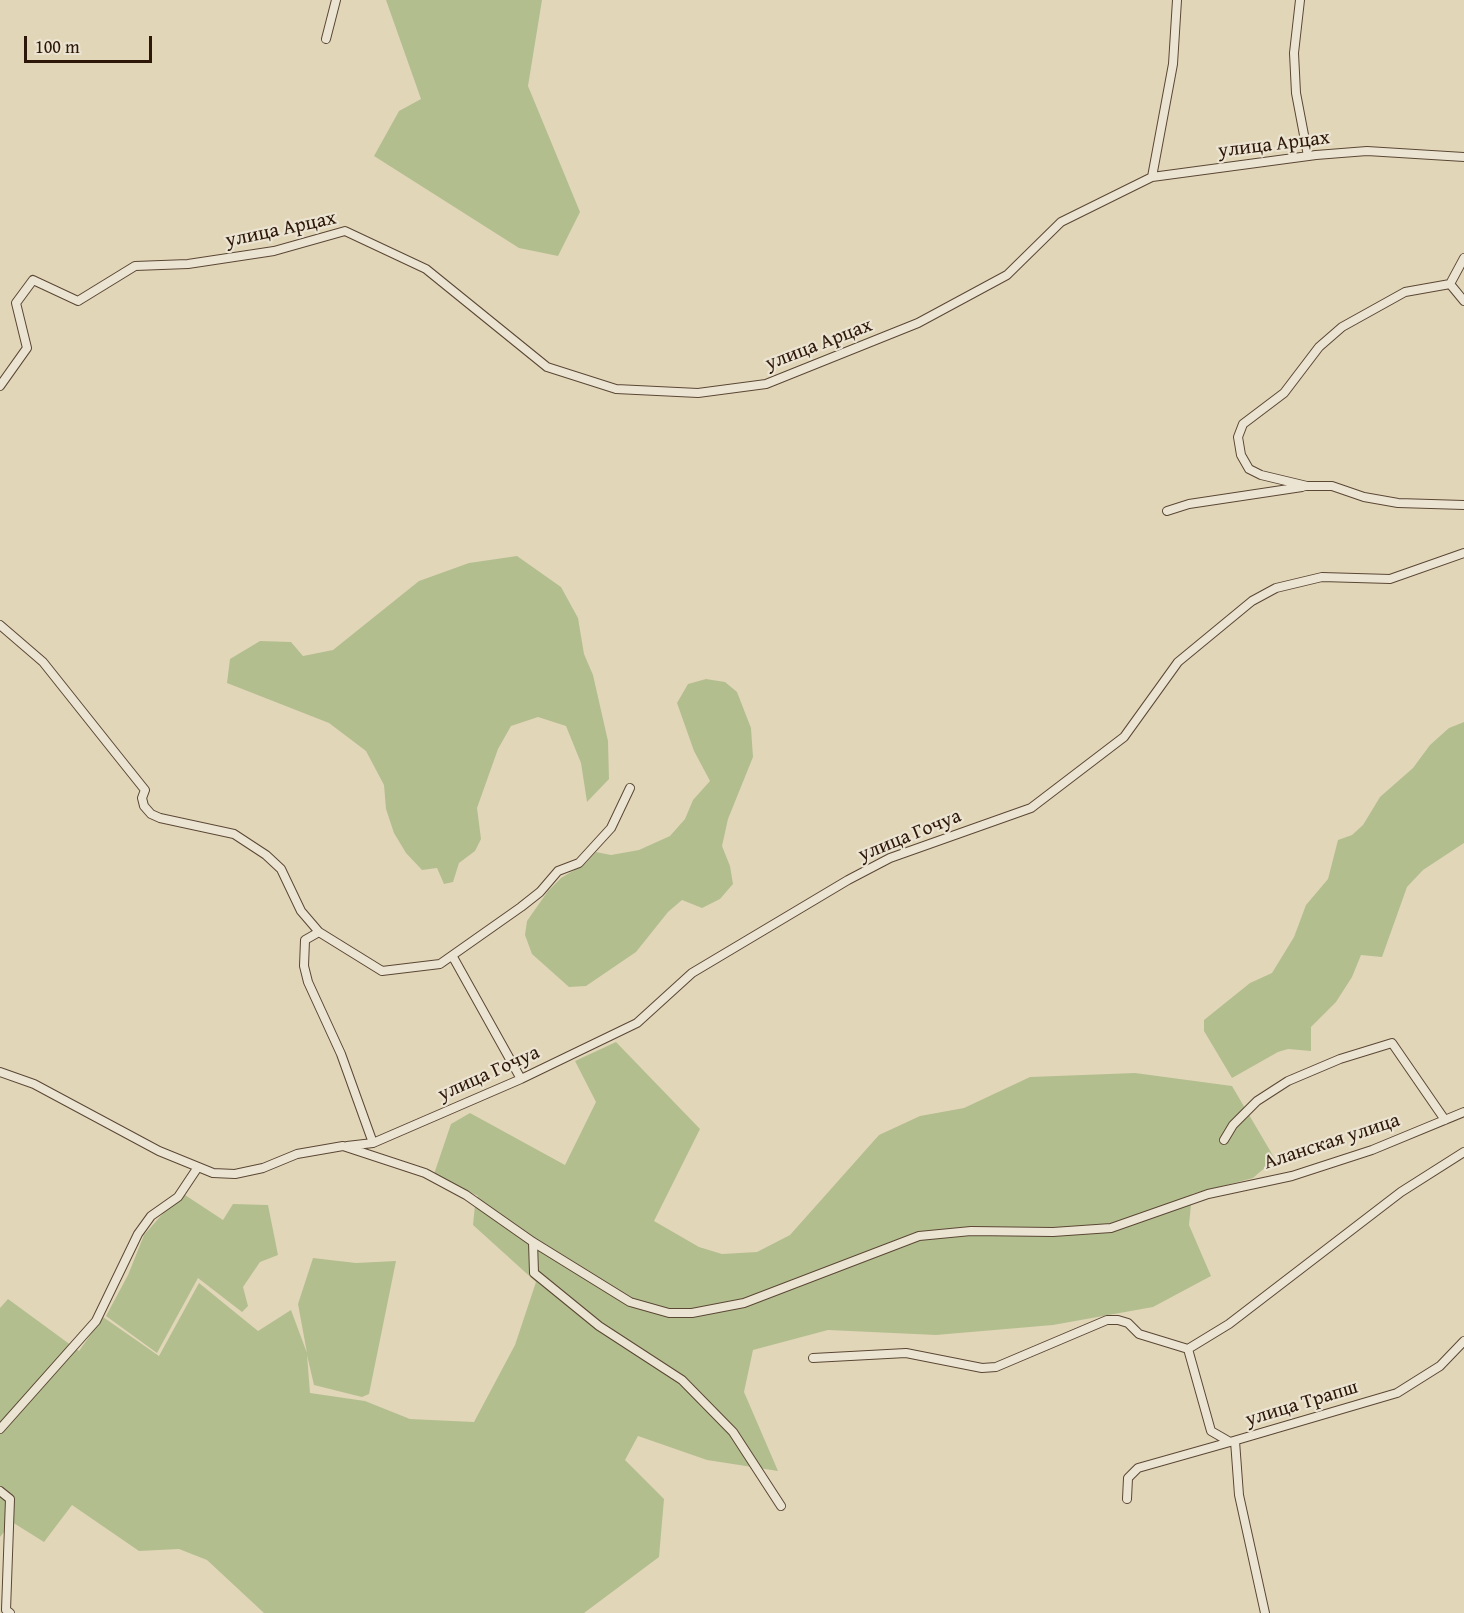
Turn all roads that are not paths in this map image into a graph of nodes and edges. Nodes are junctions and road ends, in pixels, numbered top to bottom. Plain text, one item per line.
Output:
1 (336, 0) edge
2 (1178, 0) edge
3 (1300, 0) edge
4 (326, 39) dead end
5 (1308, 156) junction
6 (1464, 157) edge
7 (1152, 177) junction
8 (1464, 258) edge
9 (1450, 284) junction
10 (1464, 301) edge
11 (0, 386) edge
12 (1307, 486) junction
13 (1464, 505) edge
14 (1167, 511) dead end
15 (1464, 553) edge
16 (0, 625) edge
17 (630, 788) dead end
18 (319, 932) junction
19 (453, 957) junction
20 (0, 1072) edge
21 (521, 1079) junction
22 (1464, 1112) edge
23 (1445, 1120) junction
24 (1224, 1140) dead end
25 (373, 1143) junction
26 (343, 1146) junction
27 (1464, 1152) edge
28 (198, 1167) junction
29 (533, 1242) junction
30 (1464, 1341) edge
31 (1188, 1349) junction
32 (813, 1358) dead end
33 (0, 1430) edge
34 (1232, 1441) junction
35 (0, 1491) edge
36 (1127, 1499) dead end
37 (781, 1506) dead end
38 (6, 1612) edge
39 (1265, 1613) edge

1 - 4 street
2 - 7 street
3 - 5 street
5 - 6 street, улица Арцах
5 - 7 street, улица Арцах
7 - 11 street, улица Арцах
8 - 9 street
9 - 10 street
9 - 12 street
12 - 13 street
12 - 14 street
15 - 21 street, улица Гочуа
16 - 18 street
17 - 19 street
18 - 19 street
18 - 25 street
19 - 21 street
20 - 28 street, улица Гочуа
21 - 25 street, улица Гочуа
22 - 23 street, Аланская улица
23 - 24 street
23 - 29 street, Аланская улица
25 - 26 street, улица Гочуа
26 - 28 street, улица Гочуа
26 - 29 street, Аланская улица
27 - 31 street
28 - 33 street
29 - 37 street
30 - 34 street, улица Трапш
31 - 32 street
31 - 34 street
34 - 36 street
34 - 39 street, улица Трапш
35 - 38 street

